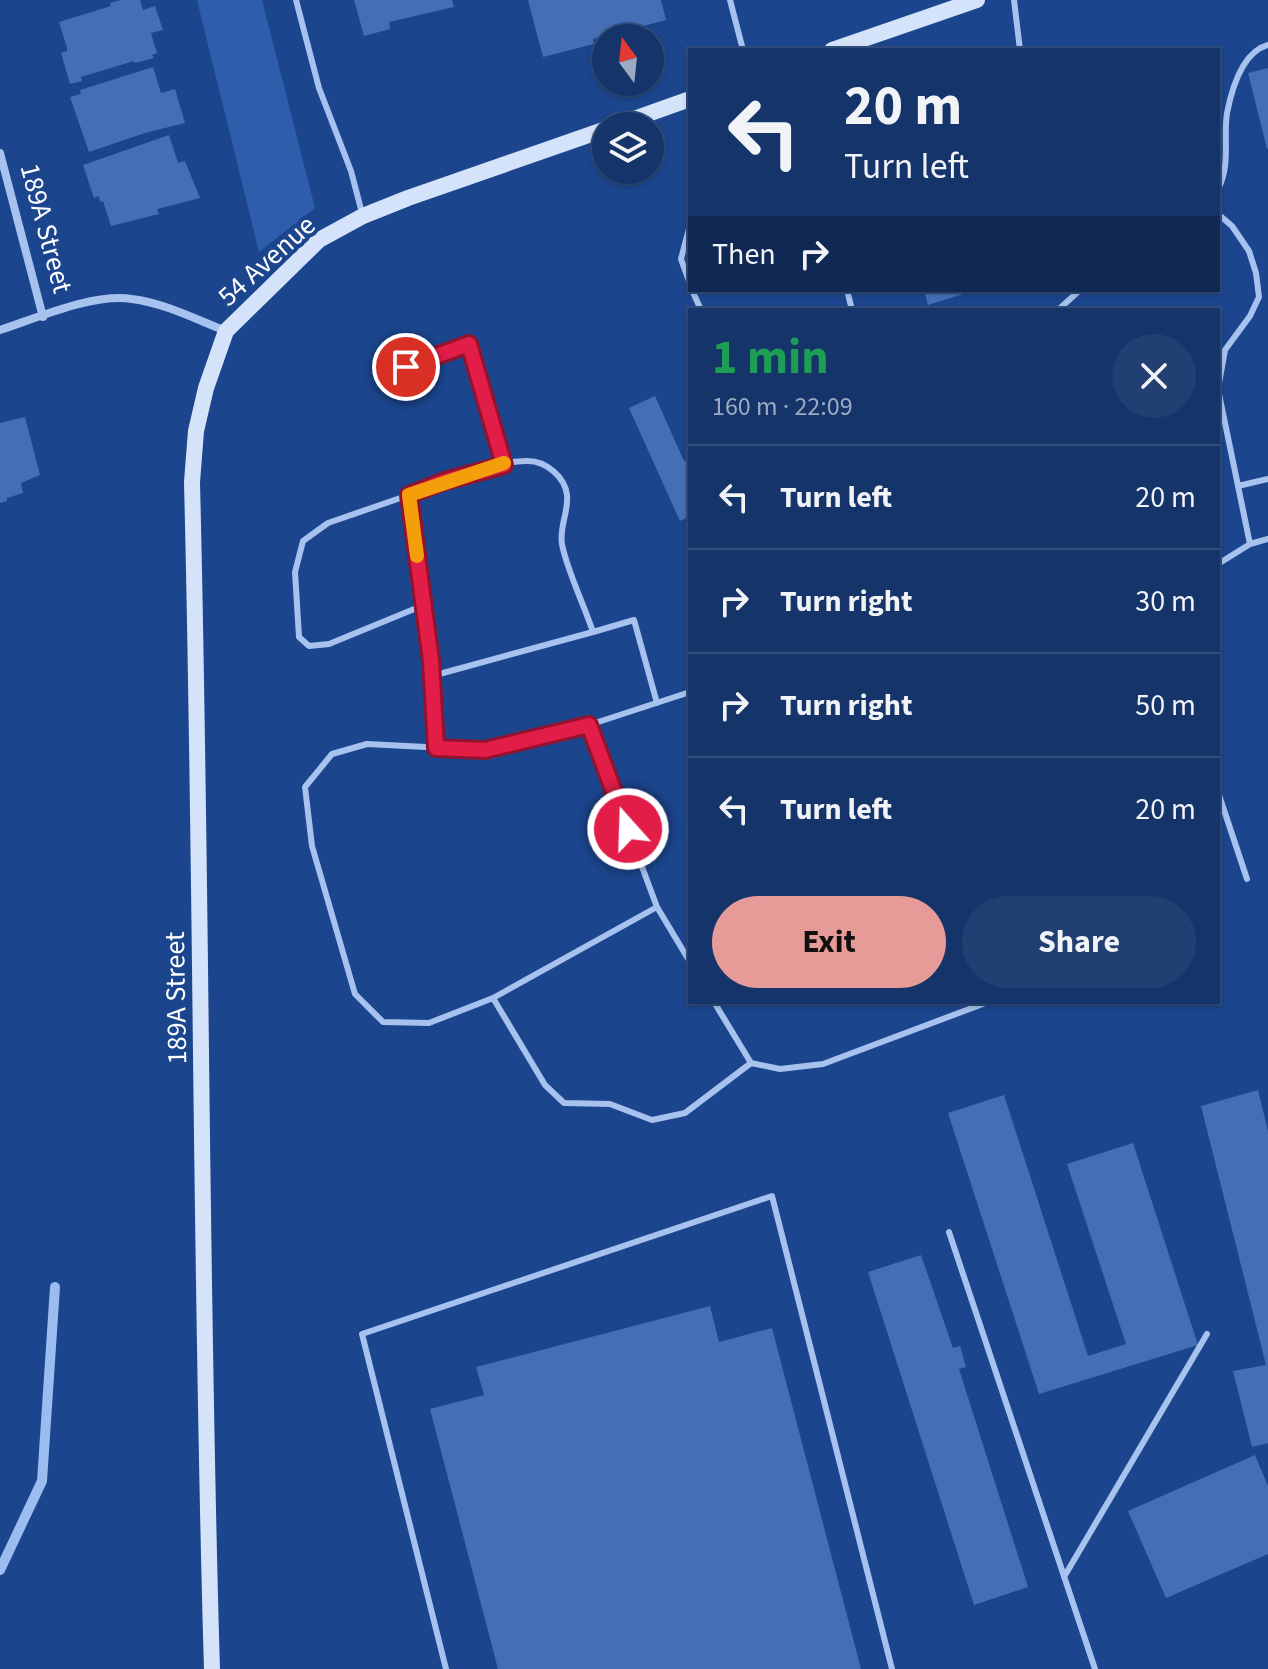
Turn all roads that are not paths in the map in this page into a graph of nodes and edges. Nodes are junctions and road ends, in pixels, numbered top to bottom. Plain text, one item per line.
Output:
1 (296, 0) edge
2 (730, 0) edge
3 (977, 0) edge
4 (1014, 0) edge
5 (1268, 45) edge
6 (742, 48) edge
7 (838, 48) edge
8 (1020, 48) edge
9 (688, 100) edge
10 (653, 112) edge
11 (592, 134) edge
12 (0, 153) edge
13 (1220, 185) edge
14 (363, 216) junction
15 (1220, 216) edge
16 (688, 233) edge
17 (688, 278) edge
18 (1078, 292) edge
19 (1060, 308) edge
20 (43, 317) junction
21 (0, 330) edge
22 (226, 331) junction
23 (406, 367) dead end
24 (1220, 378) edge
25 (1220, 399) edge
26 (504, 465) junction
27 (1268, 479) edge
28 (1238, 486) junction
29 (409, 495) junction
30 (1268, 539) edge
31 (1250, 544) junction
32 (1220, 563) edge
33 (424, 605) junction
34 (593, 632) junction
35 (432, 676) junction
36 (688, 693) edge
37 (657, 703) junction
38 (589, 725) junction
39 (436, 748) junction
40 (1220, 798) edge
41 (1247, 879) dead end
42 (657, 907) junction
43 (688, 959) edge
44 (493, 998) junction
45 (715, 1004) edge
46 (983, 1004) edge
47 (751, 1063) junction
48 (949, 1232) dead end
49 (1207, 1334) dead end
50 (1064, 1577) junction
51 (212, 1669) edge
52 (446, 1669) edge
53 (892, 1669) edge
54 (1095, 1669) edge

1 - 14 lane
2 - 6 lane
3 - 7 street
4 - 8 lane
5 - 13 lane
9 - 10 street
11 - 14 street, 54 Avenue
12 - 20 street, 189A Street
14 - 22 street, 54 Avenue
15 - 24 lane
16 - 17 lane
18 - 19 lane
20 - 21 street, 54 Avenue
20 - 22 street, 54 Avenue
22 - 51 street, 189A Street
23 - 26 lane
25 - 28 lane
26 - 29 lane
26 - 34 lane
27 - 28 lane
28 - 31 lane
29 - 33 lane
29 - 33 lane
30 - 31 lane
31 - 32 lane
33 - 35 lane
34 - 35 lane
34 - 37 lane
35 - 39 lane
36 - 37 lane
37 - 38 lane
38 - 39 lane
38 - 42 lane
39 - 44 lane
40 - 41 lane
42 - 43 lane
42 - 44 lane
44 - 47 lane
45 - 47 lane
46 - 47 lane
48 - 50 lane
49 - 50 lane
50 - 54 lane
52 - 53 lane

